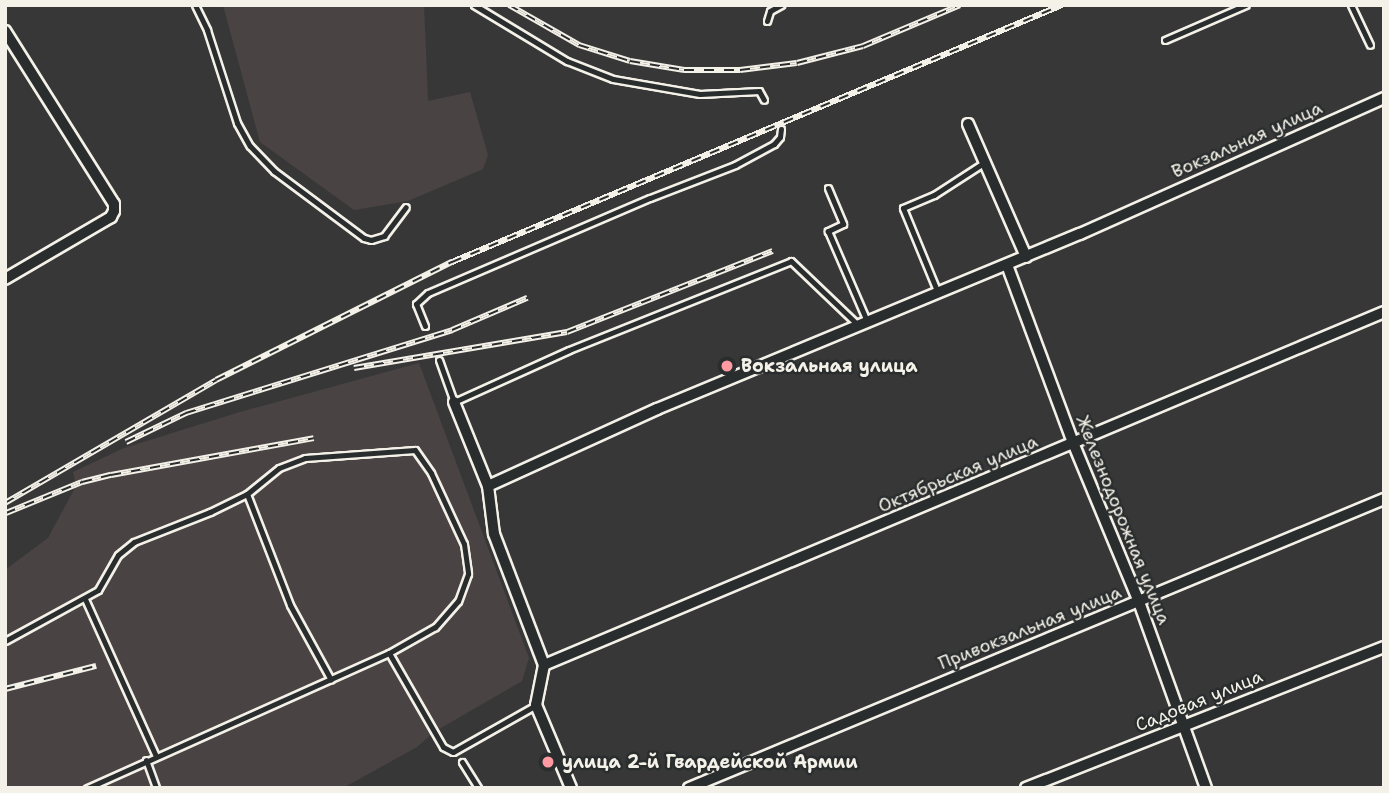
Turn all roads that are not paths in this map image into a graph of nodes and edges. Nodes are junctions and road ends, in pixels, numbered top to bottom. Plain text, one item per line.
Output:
1 (195, 5) edge
2 (474, 5) edge
3 (782, 5) edge
4 (1246, 5) edge
5 (1351, 5) edge
6 (766, 21) dead end
7 (5, 31) edge
8 (1165, 40) dead end
9 (1370, 45) dead end
10 (1384, 98) edge
11 (764, 100) dead end
12 (968, 124) dead end
13 (781, 129) dead end
14 (985, 162) junction
15 (828, 188) dead end
16 (407, 207) dead end
17 (1026, 257) junction
18 (1007, 265) junction
19 (5, 279) edge
20 (938, 294) junction
21 (1384, 312) edge
22 (864, 325) junction
23 (425, 326) dead end
24 (439, 360) dead end
25 (454, 401) junction
26 (1074, 445) junction
27 (488, 485) junction
28 (247, 494) junction
29 (1384, 499) edge
30 (85, 599) junction
31 (1139, 602) junction
32 (5, 641) edge
33 (1384, 647) edge
34 (389, 653) junction
35 (544, 665) junction
36 (331, 680) junction
37 (536, 705) junction
38 (1184, 726) junction
39 (156, 756) junction
40 (146, 760) junction
41 (462, 762) dead end
42 (87, 788) edge
43 (156, 788) edge
44 (478, 788) edge
45 (571, 788) edge
46 (689, 788) edge
47 (1026, 788) edge
48 (1206, 788) edge

1 - 16 lane
2 - 11 lane
3 - 6 lane
4 - 8 lane
5 - 9 lane
7 - 19 street
10 - 17 street, Вокзальная улица
12 - 14 street
13 - 23 lane
14 - 17 street
14 - 20 lane
15 - 22 lane
17 - 18 street, Вокзальная улица
18 - 20 street, Вокзальная улица
18 - 26 street, Железнодорожная улица
20 - 22 street, Вокзальная улица
21 - 26 street, Октябрьская улица
22 - 25 lane
22 - 27 street, Вокзальная улица
24 - 25 lane
25 - 27 street
26 - 31 street, Железнодорожная улица
26 - 35 street, Октябрьская улица
27 - 35 street
28 - 30 lane
28 - 34 lane
28 - 36 lane
29 - 31 street, Привокзальная улица
30 - 32 lane
30 - 39 lane
31 - 38 street, Железнодорожная улица
31 - 46 street, Привокзальная улица
33 - 38 street, Садовая улица
34 - 36 lane
34 - 37 lane
35 - 37 street
36 - 39 lane
37 - 45 street
38 - 47 street, Садовая улица
38 - 48 street, Железнодорожная улица
39 - 40 lane
40 - 42 lane
40 - 43 lane
41 - 44 lane

